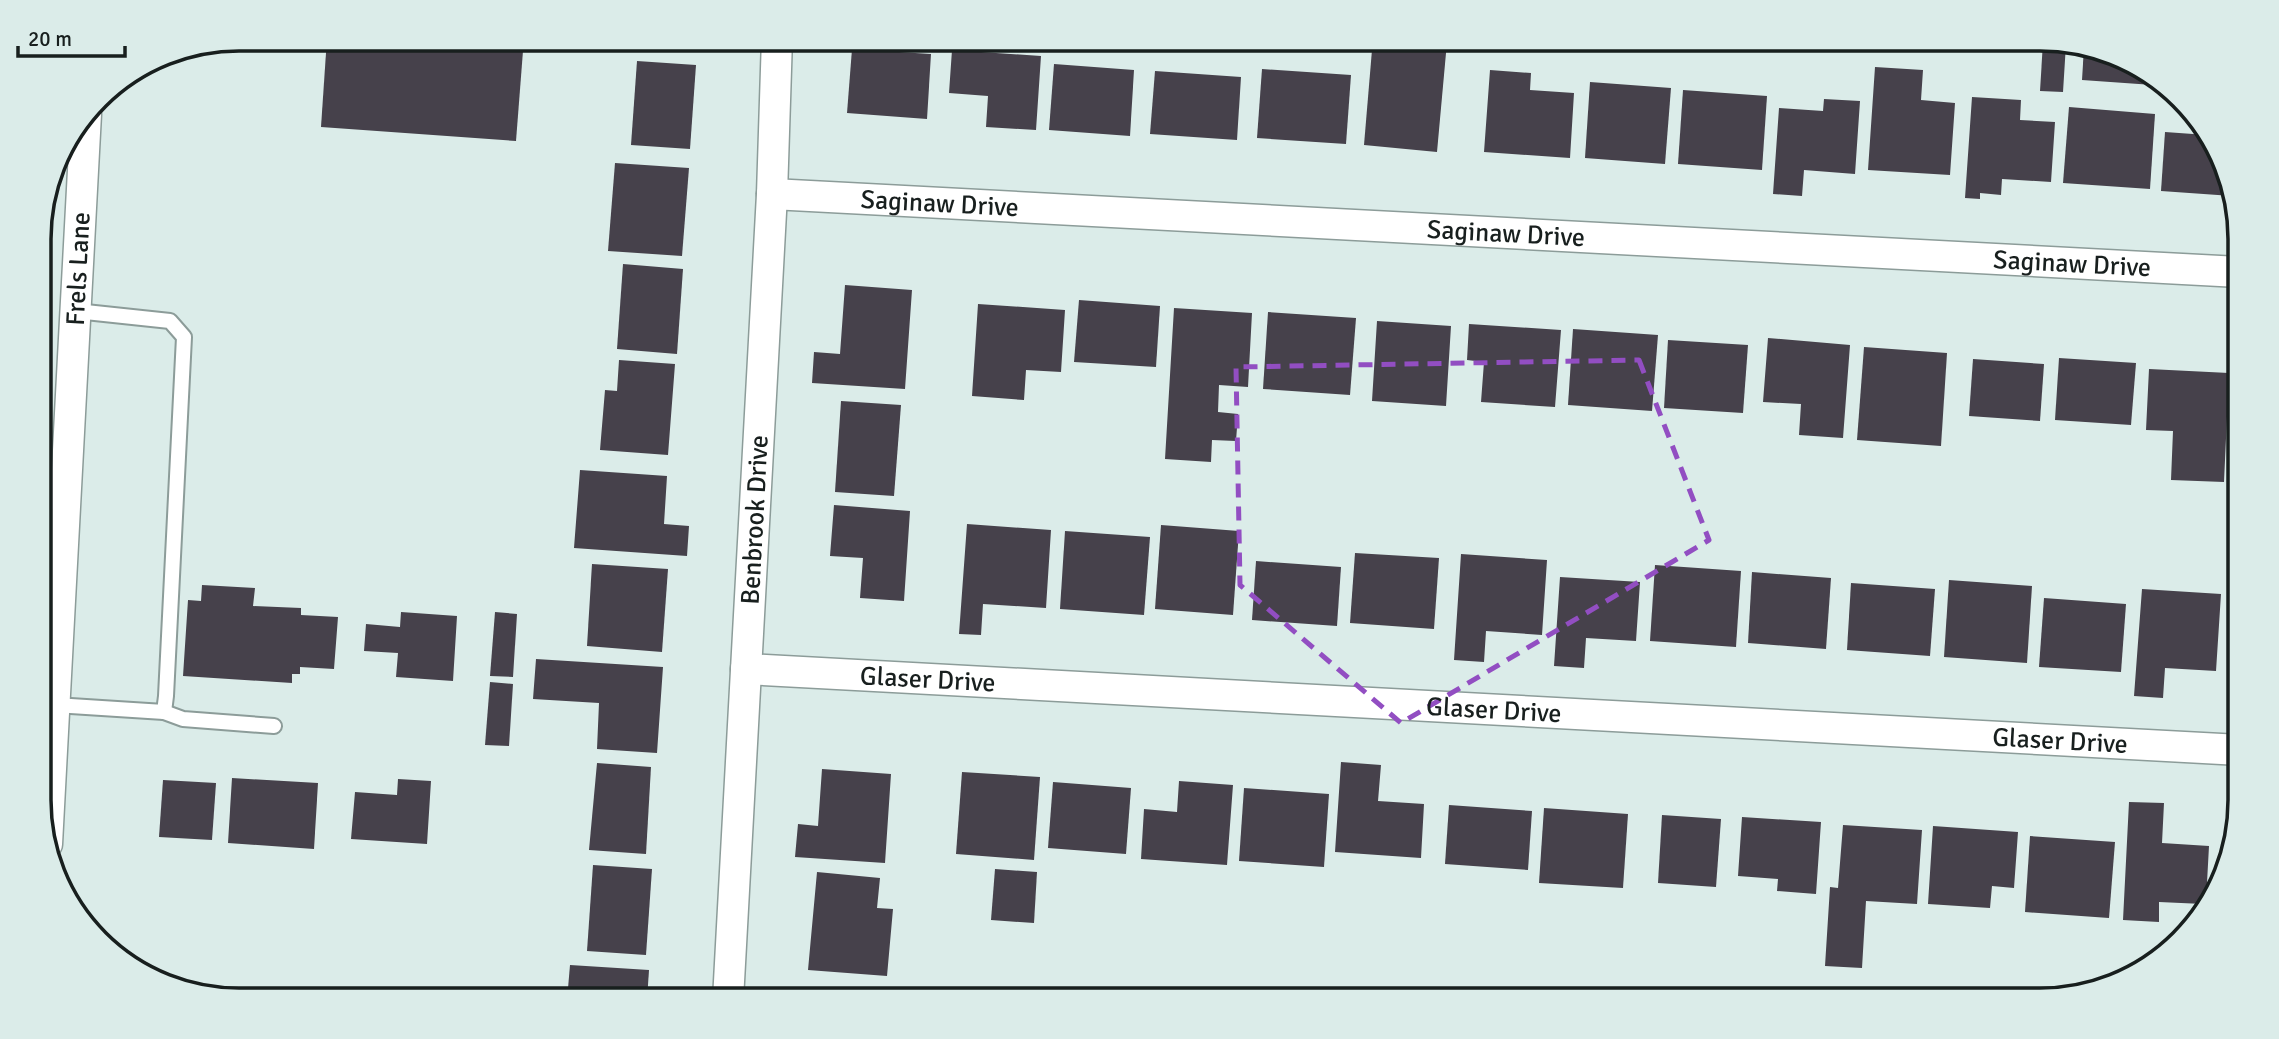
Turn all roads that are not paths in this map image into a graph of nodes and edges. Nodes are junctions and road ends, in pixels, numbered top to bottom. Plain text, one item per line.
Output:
1 (777, 51) edge
2 (85, 129) edge
3 (772, 194) junction
4 (2228, 271) edge
5 (76, 312) junction
6 (746, 669) junction
7 (51, 697) edge
8 (51, 712) edge
9 (164, 712) junction
10 (274, 726) dead end
11 (2228, 749) edge
12 (729, 988) edge

1 - 3 street, Benbrook Drive
2 - 5 street, Frels Lane
3 - 4 street, Saginaw Drive
3 - 6 street, Benbrook Drive
5 - 7 street, Frels Lane
5 - 9 lane
6 - 11 street, Glaser Drive
6 - 12 street, Benbrook Drive
8 - 9 lane
9 - 10 lane

